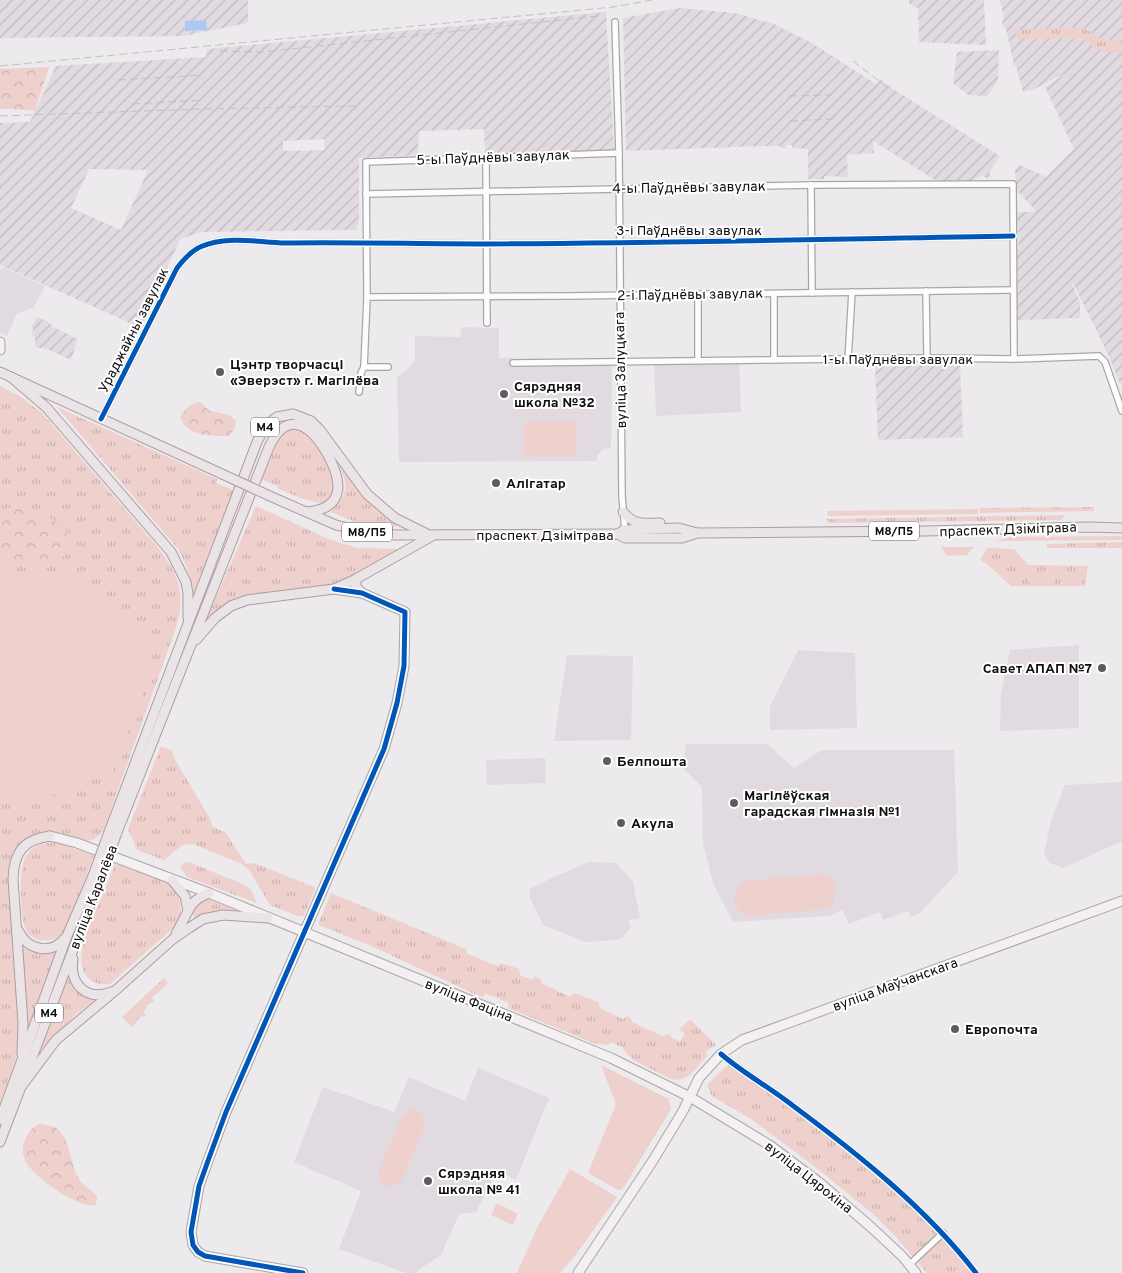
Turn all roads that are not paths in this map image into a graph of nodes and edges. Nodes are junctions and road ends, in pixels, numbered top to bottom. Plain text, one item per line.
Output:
1 (615, 22) dead end
2 (619, 153) junction
3 (486, 157) junction
4 (811, 184) junction
5 (619, 189) junction
6 (486, 191) junction
7 (366, 194) junction
8 (1013, 236) junction
9 (811, 240) junction
10 (620, 241) junction
11 (366, 243) junction
12 (487, 244) junction
13 (1012, 290) junction
14 (926, 291) junction
15 (852, 292) junction
16 (812, 293) junction
17 (698, 294) junction
18 (774, 294) junction
19 (620, 295) junction
20 (367, 297) junction
21 (488, 297) junction
22 (487, 323) dead end
23 (0, 342) edge
24 (0, 350) edge
25 (927, 358) junction
26 (1014, 359) junction
27 (698, 360) junction
28 (774, 360) junction
29 (848, 360) junction
30 (621, 361) junction
31 (513, 363) dead end
32 (364, 367) junction
33 (388, 367) dead end
34 (0, 372) edge
35 (11, 377) junction
36 (359, 392) dead end
37 (1122, 411) edge
38 (102, 419) junction
39 (305, 512) junction
40 (623, 512) junction
41 (227, 520) junction
42 (239, 524) junction
43 (1122, 527) edge
44 (679, 528) junction
45 (697, 533) junction
46 (623, 534) junction
47 (432, 536) junction
48 (356, 579) junction
49 (334, 589) junction
50 (362, 593) junction
51 (185, 634) junction
52 (188, 652) junction
53 (113, 833) junction
54 (96, 877) junction
55 (172, 880) junction
56 (208, 893) junction
57 (1122, 901) edge
58 (188, 910) junction
59 (268, 918) junction
60 (16, 926) junction
61 (304, 933) junction
62 (67, 936) junction
63 (77, 939) junction
64 (173, 939) junction
65 (117, 989) junction
66 (721, 1054) junction
67 (21, 1064) junction
68 (21, 1087) junction
69 (690, 1097) junction
70 (0, 1120) edge
71 (0, 1142) edge
72 (943, 1233) junction
73 (909, 1265) junction
74 (303, 1273) edge
75 (578, 1273) edge
76 (916, 1273) edge
77 (976, 1273) edge

1 - 2 street, вуліца Залуцкага
2 - 3 street, 5-ы Паўднёвы завулак
2 - 5 street, вуліца Залуцкага
3 - 6 street
3 - 7 street, 5-ы Паўднёвы завулак
4 - 5 street, 4-ы Паўднёвы завулак
4 - 8 street, 4-ы Паўднёвы завулак
4 - 9 street
5 - 6 street, 4-ы Паўднёвы завулак
5 - 10 street, вуліца Залуцкага
6 - 7 street, 4-ы Паўднёвы завулак
6 - 12 street
7 - 11 street
8 - 9 street, 3-і Паўднёвы завулак
8 - 13 street
9 - 10 street, 3-і Паўднёвы завулак
9 - 16 street
10 - 12 street, 3-і Паўднёвы завулак
10 - 19 street, вуліца Залуцкага
11 - 12 street, 3-і Паўднёвы завулак
11 - 20 street
11 - 38 street, Ураджайны завулак
12 - 21 street
13 - 14 street, 2-і Паўднёвы завулак
13 - 26 street
14 - 15 street, 2-і Паўднёвы завулак
14 - 25 street
15 - 16 street, 2-і Паўднёвы завулак
15 - 29 street
16 - 18 street, 2-і Паўднёвы завулак
17 - 18 street, 2-і Паўднёвы завулак
17 - 19 street, 2-і Паўднёвы завулак
17 - 27 street
18 - 28 street
19 - 21 street, 2-і Паўднёвы завулак
19 - 30 street, вуліца Залуцкага
20 - 21 street, 2-і Паўднёвы завулак
20 - 32 street
21 - 22 street
23 - 24 main road
25 - 26 street, 1-ы Паўднёвы завулак
25 - 29 street, 1-ы Паўднёвы завулак
26 - 37 street, 1-ы Паўднёвы завулак
27 - 28 street, 1-ы Паўднёвы завулак
27 - 30 street, 1-ы Паўднёвы завулак
28 - 29 street, 1-ы Паўднёвы завулак
30 - 31 street, 1-ы Паўднёвы завулак
30 - 40 street, вуліца Залуцкага
32 - 33 street
32 - 36 street
34 - 35 main road, праспект Дзімітрава / М8/П5
35 - 38 main road, праспект Дзімітрава / М8/П5
35 - 51 main road
38 - 39 main road, праспект Дзімітрава / М8/П5, bridge
39 - 42 main road, М4
39 - 47 main road, праспект Дзімітрава / М8/П5
40 - 44 main road
40 - 46 street, вуліца Залуцкага
41 - 42 main road
41 - 47 main road, М4
41 - 51 main road, М4
42 - 52 main road, М4
43 - 45 main road, праспект Дзімітрава / М8/П5
44 - 45 main road
44 - 46 main road
45 - 46 main road, праспект Дзімітрава / М8/П5
46 - 47 main road, праспект Дзімітрава / М8/П5
47 - 48 main road
48 - 49 main road
48 - 50 main road
49 - 50 main road
49 - 52 main road
50 - 61 main road
51 - 53 main road, вуліца Каралёва / М4
52 - 53 main road, вуліца Каралёва / М4
53 - 54 main road, вуліца Каралёва / М4, bridge
54 - 62 main road, вуліца Каралёва / М4
54 - 63 main road, вуліца Каралёва / М4
55 - 56 main road, вуліца Фаціна
55 - 58 main road
55 - 60 main road, вуліца Фаціна
56 - 58 main road
56 - 59 main road, вуліца Фаціна
57 - 66 main road, вуліца Маўчанскага
58 - 64 main road
59 - 61 main road, вуліца Фаціна
59 - 64 main road
60 - 62 main road
60 - 67 main road
61 - 69 main road, вуліца Фаціна
61 - 74 main road
62 - 67 main road, вуліца Каралёва / М4
63 - 65 main road
63 - 68 main road, вуліца Каралёва / М4
64 - 65 main road
65 - 68 main road
66 - 69 main road, вуліца Маўчанскага
66 - 72 street
67 - 70 main road, вуліца Каралёва / М4
68 - 71 main road, вуліца Каралёва / М4
69 - 73 main road, вуліца Цярохіна
69 - 75 main road
72 - 73 street
72 - 77 street
73 - 76 main road, вуліца Цярохіна

